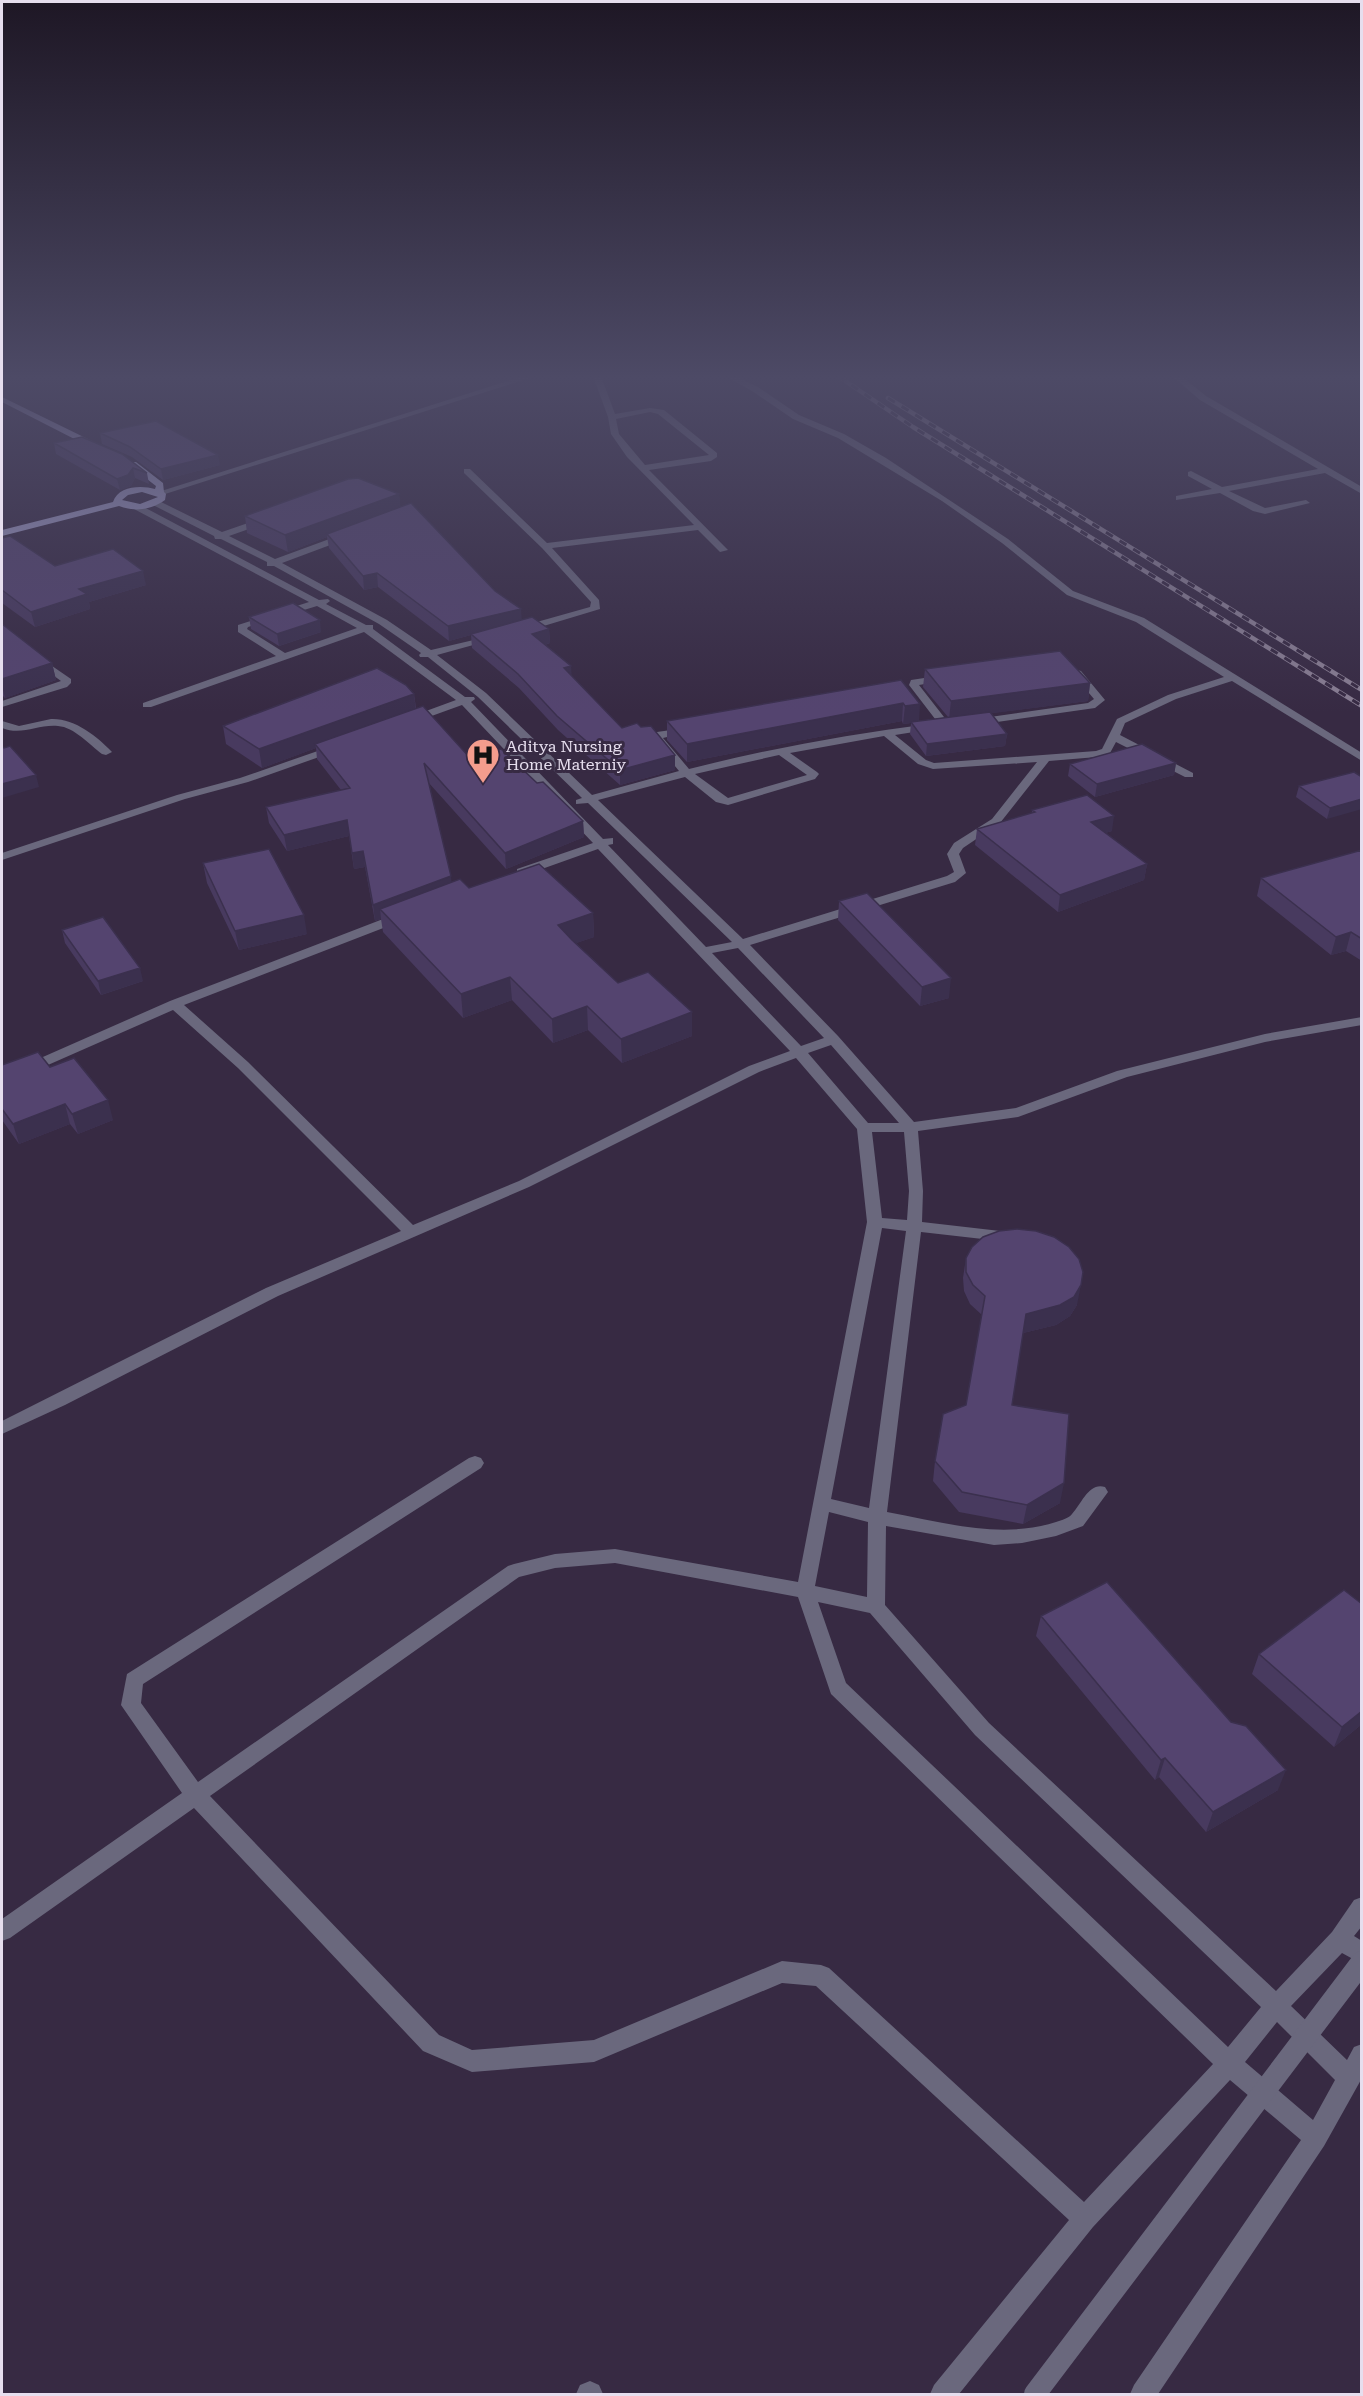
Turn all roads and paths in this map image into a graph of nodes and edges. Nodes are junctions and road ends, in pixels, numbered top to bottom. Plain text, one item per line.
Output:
1 (160, 488) edge
2 (189, 488) edge
3 (484, 488) edge
4 (662, 488) edge
5 (927, 488) edge
6 (1216, 488) edge
7 (1232, 488) edge
8 (1220, 490) junction
9 (158, 498) junction
10 (1179, 498) dead end
11 (1306, 502) dead end
12 (119, 503) junction
13 (137, 507) junction
14 (272, 518) edge
15 (701, 527) junction
16 (360, 531) edge
17 (2, 533) edge
18 (223, 536) junction
19 (204, 542) junction
20 (266, 542) edge
21 (545, 546) junction
22 (249, 549) junction
23 (723, 550) dead end
24 (230, 555) junction
25 (276, 562) junction
26 (256, 569) junction
27 (339, 598) junction
28 (319, 603) junction
29 (383, 622) junction
30 (365, 628) junction
31 (518, 630) edge
32 (507, 633) edge
33 (29, 652) edge
34 (430, 654) junction
35 (282, 656) junction
36 (406, 658) junction
37 (1071, 665) edge
38 (959, 676) edge
39 (1235, 677) junction
40 (907, 694) edge
41 (482, 695) junction
42 (464, 701) junction
43 (2, 704) edge
44 (147, 705) dead end
45 (2, 724) edge
46 (955, 724) junction
47 (398, 725) edge
48 (931, 727) junction
49 (695, 728) edge
50 (885, 732) junction
51 (1114, 736) junction
52 (343, 745) edge
53 (105, 752) dead end
54 (782, 752) junction
55 (1362, 758) edge
56 (1045, 759) junction
57 (686, 772) junction
58 (1189, 775) dead end
59 (588, 800) junction
60 (566, 807) junction
61 (626, 835) junction
62 (602, 843) junction
63 (2, 857) edge
64 (509, 876) edge
65 (412, 913) edge
66 (741, 944) junction
67 (703, 951) junction
68 (175, 1004) junction
69 (1362, 1021) edge
70 (833, 1039) junction
71 (800, 1052) junction
72 (2, 1080) edge
73 (911, 1127) junction
74 (864, 1128) junction
75 (875, 1222) junction
76 (914, 1226) junction
77 (411, 1232) junction
78 (1025, 1239) edge
79 (2, 1428) edge
80 (475, 1463) dead end
81 (1099, 1492) dead end
82 (821, 1503) junction
83 (877, 1517) junction
84 (805, 1591) junction
85 (876, 1607) junction
86 (195, 1795) junction
87 (1362, 1907) edge
88 (2, 1931) edge
89 (1340, 1939) junction
90 (1362, 1954) edge
91 (1362, 1962) edge
92 (1276, 2006) junction
93 (1362, 2055) edge
94 (1229, 2064) junction
95 (1348, 2077) junction
96 (1316, 2138) junction
97 (1086, 2218) junction
98 (943, 2394) edge
99 (1035, 2394) edge
100 (1143, 2394) edge

1 - 9 main road
2 - 9 street
3 - 21 street
4 - 15 street
5 - 39 street
6 - 8 street
7 - 8 street
8 - 10 street
8 - 11 street
9 - 12 main road
9 - 13 main road
9 - 18 street
12 - 13 main road
12 - 17 main road
13 - 19 street
14 - 18 street
15 - 21 street
15 - 23 street
16 - 25 street
18 - 19 street
18 - 22 street
19 - 24 street
20 - 22 street
21 - 31 street
22 - 24 street
22 - 25 street
24 - 26 street
25 - 26 street
25 - 27 street
26 - 28 street
27 - 28 street
27 - 29 street
28 - 30 street
28 - 35 street
29 - 30 street
29 - 34 street
30 - 35 street
30 - 36 street
32 - 34 street
33 - 43 street
34 - 36 street
34 - 41 street
35 - 44 street
36 - 42 street
37 - 46 street
38 - 46 street
39 - 51 street
39 - 55 street
40 - 48 street
41 - 42 street
41 - 59 street
42 - 47 street
42 - 60 street
45 - 53 street
46 - 48 street
48 - 50 street
49 - 57 street
50 - 54 street
50 - 56 street
51 - 56 street
51 - 58 street
52 - 63 street
54 - 57 street
54 - 57 street
56 - 66 street
57 - 59 street
59 - 60 street
59 - 61 street
60 - 62 street
61 - 62 street
61 - 66 street
62 - 64 street
62 - 67 street
65 - 68 street
66 - 67 street
66 - 70 street
67 - 71 street
68 - 72 street
68 - 77 street
69 - 73 street
70 - 71 street
70 - 73 street
71 - 74 street
71 - 77 street
73 - 74 street
73 - 76 street
74 - 75 street
75 - 76 street
75 - 82 street
76 - 78 street
76 - 83 street
77 - 79 street
80 - 86 street
81 - 83 street
82 - 83 street
82 - 84 street
83 - 85 street
84 - 85 street
84 - 86 street
84 - 94 street
85 - 92 street
86 - 88 street
86 - 97 street
87 - 89 street
89 - 90 street
89 - 92 street
91 - 99 street, bridge
92 - 94 street
92 - 95 street
93 - 95 street
94 - 96 street
94 - 97 street
95 - 96 street
96 - 100 street
97 - 98 street

